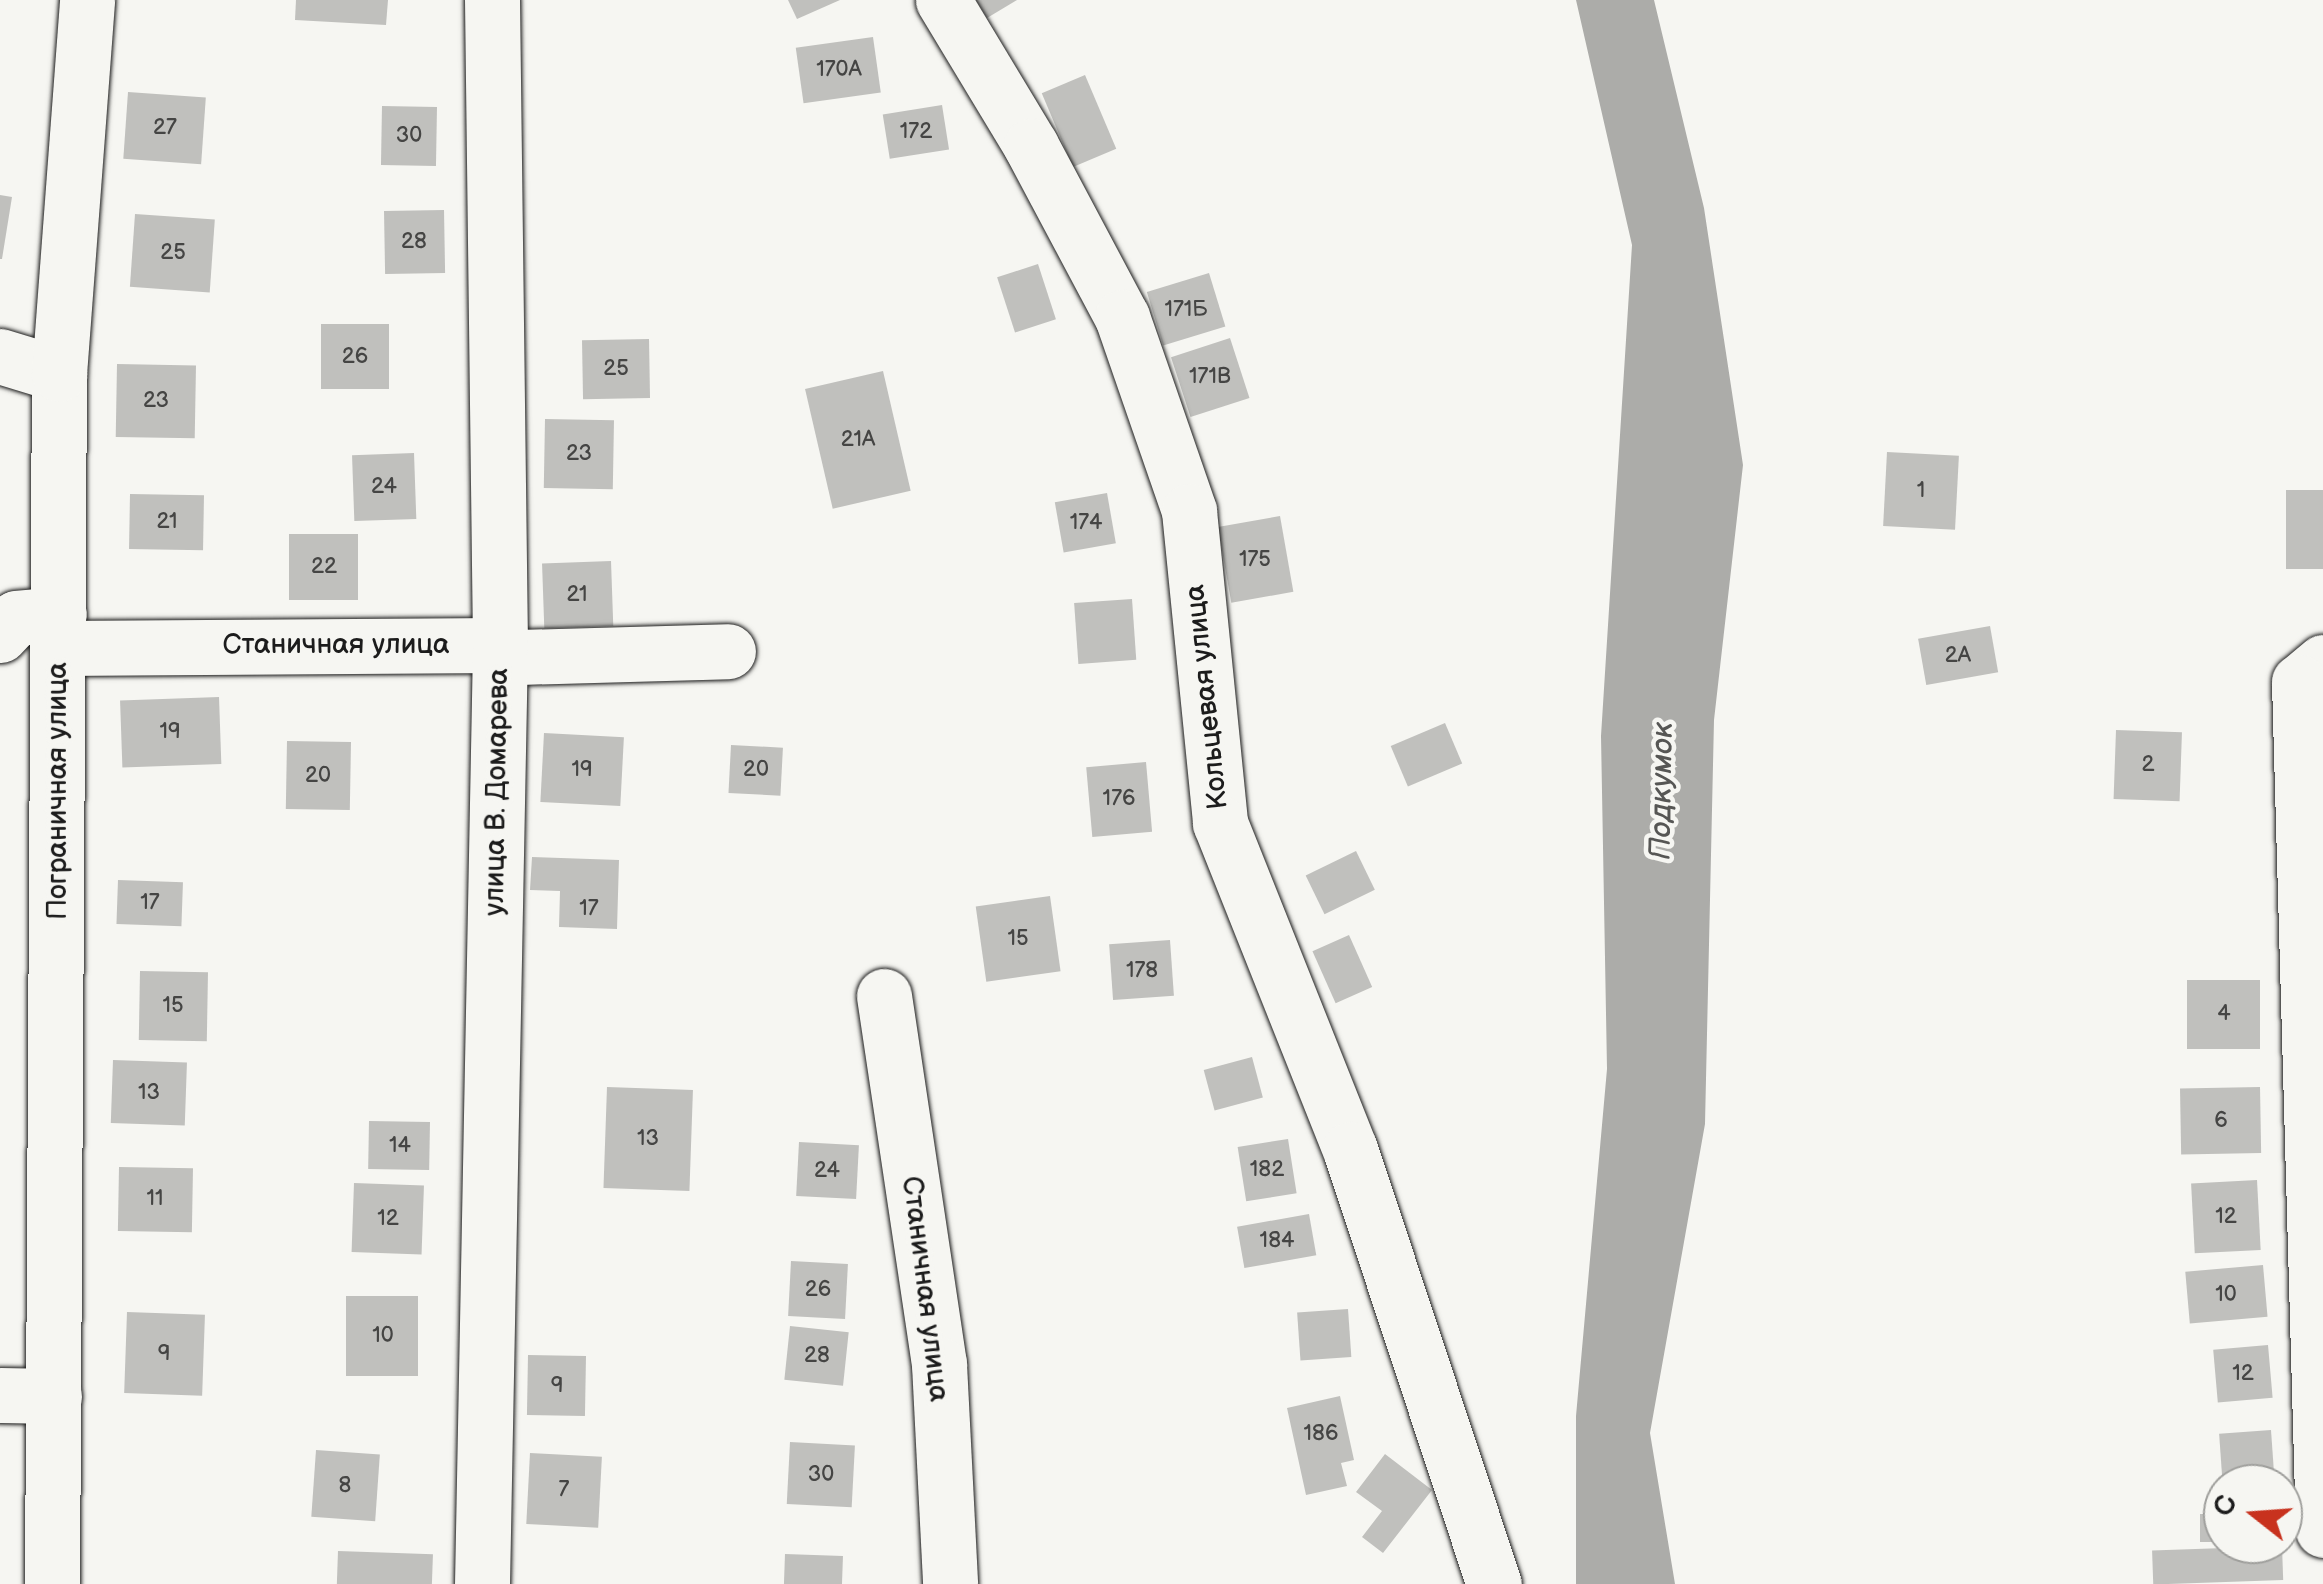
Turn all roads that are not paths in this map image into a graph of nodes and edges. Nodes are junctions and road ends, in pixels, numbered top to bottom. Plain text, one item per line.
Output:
1 (87, 0) edge
2 (492, 0) edge
3 (943, 0) edge
4 (0, 356) edge
5 (59, 374) junction
6 (59, 631) junction
7 (0, 635) edge
8 (500, 645) junction
9 (728, 651) dead end
10 (2311, 672) edge
11 (884, 996) dead end
12 (0, 1395) edge
13 (54, 1396) junction
14 (2323, 1530) edge
15 (52, 1584) edge
16 (482, 1584) edge
17 (950, 1584) edge
18 (1494, 1584) edge

1 - 5 street, Пограничная улица
2 - 8 street, улица В. Домарева
3 - 18 street, Кольцевая улица
4 - 5 street
5 - 6 street, Пограничная улица
6 - 7 street, Станичная улица
6 - 8 street, Станичная улица
6 - 13 street, Пограничная улица
8 - 9 street, Станичная улица
8 - 16 street, улица В. Домарева
10 - 14 street
11 - 17 street, Станичная улица
12 - 13 street
13 - 15 street, Пограничная улица

